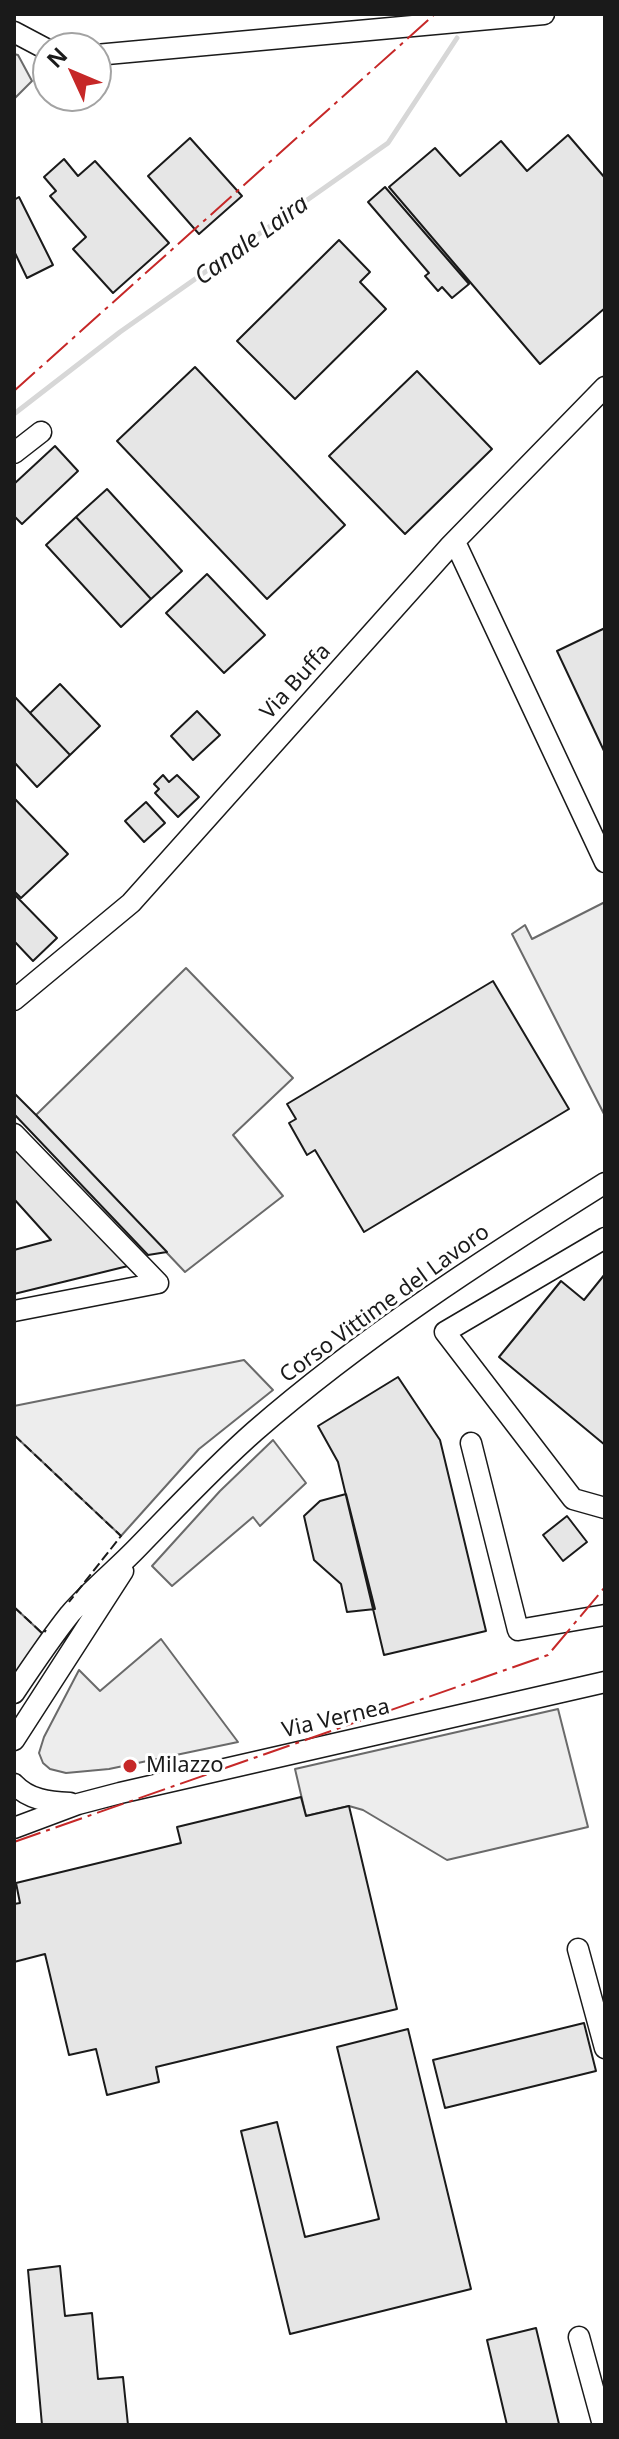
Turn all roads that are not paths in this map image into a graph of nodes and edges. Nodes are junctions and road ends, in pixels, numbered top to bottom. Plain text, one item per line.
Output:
1 (544, 14) edge
2 (14, 32) edge
3 (32, 42) edge
4 (112, 54) edge
5 (605, 387) edge
6 (41, 432) dead end
7 (14, 453) edge
8 (455, 542) junction
9 (605, 862) edge
10 (14, 1000) edge
11 (14, 1134) edge
12 (605, 1183) edge
13 (605, 1238) edge
14 (14, 1311) edge
15 (471, 1443) dead end
16 (605, 1508) edge
17 (138, 1547) junction
18 (605, 1615) edge
19 (605, 1682) edge
20 (14, 1693) edge
21 (14, 1740) edge
22 (14, 1784) edge
23 (78, 1804) junction
24 (14, 1828) edge
25 (578, 1949) dead end
26 (605, 2048) edge
27 (579, 2337) dead end
28 (603, 2425) edge

1 - 4 street
2 - 3 street
5 - 8 street, Via Buffa
6 - 7 street
8 - 9 street
8 - 10 street, Via Buffa
11 - 14 street
12 - 17 street, Corso Vittime del Lavoro
13 - 16 street
15 - 18 street
17 - 20 street
17 - 21 street
19 - 23 street, Via Vernea
22 - 23 street
23 - 24 street
25 - 26 street
27 - 28 street

